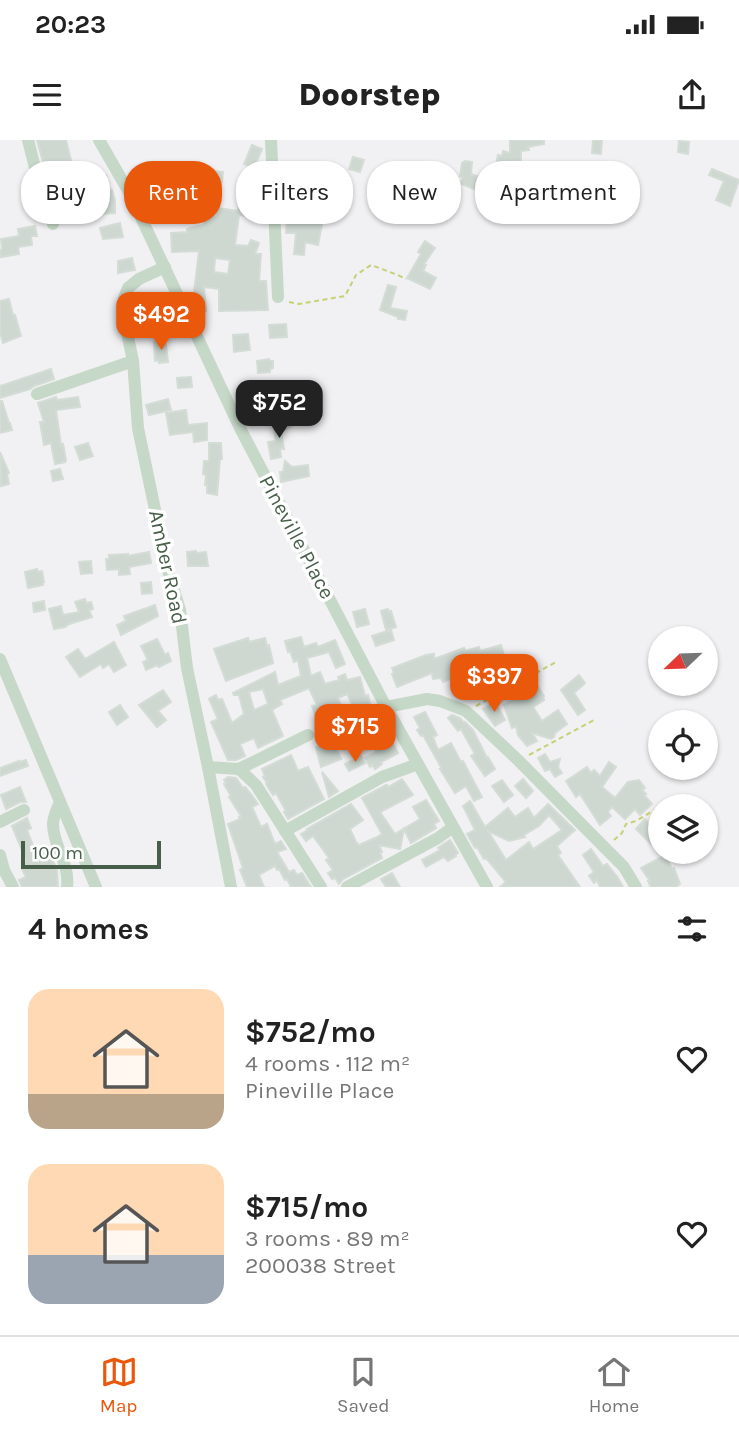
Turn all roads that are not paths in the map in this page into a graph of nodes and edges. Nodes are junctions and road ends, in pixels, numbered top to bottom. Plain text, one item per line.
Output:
1 (28, 140) edge
2 (99, 140) edge
3 (271, 140) edge
4 (33, 161) edge
5 (165, 267) junction
6 (278, 297) road end
7 (133, 361) junction
8 (37, 394) dead end
9 (0, 659) edge
10 (386, 706) junction
11 (308, 735) dead end
12 (418, 764) junction
13 (208, 767) junction
14 (239, 769) junction
15 (60, 802) junction
16 (24, 810) dead end
17 (0, 821) edge
18 (453, 828) junction
19 (285, 831) junction
20 (0, 855) edge
21 (13, 887) edge
22 (67, 887) edge
23 (96, 887) edge
24 (231, 887) edge
25 (321, 887) edge
26 (347, 887) edge
27 (487, 887) edge
28 (636, 887) edge

1 - 4 street
2 - 5 street, Pineville Place
3 - 6 street
5 - 7 street, Amber Road
5 - 10 street, Pineville Place
7 - 8 street
7 - 13 street, Amber Road
9 - 15 street
10 - 12 street, Pineville Place
10 - 28 street
11 - 14 street
12 - 18 street, Pineville Place
12 - 19 street
13 - 14 street
13 - 24 street, Amber Road
14 - 19 street
15 - 22 street
15 - 23 street
16 - 17 street
18 - 26 street
18 - 27 street, Pineville Place
19 - 25 street
20 - 21 street

